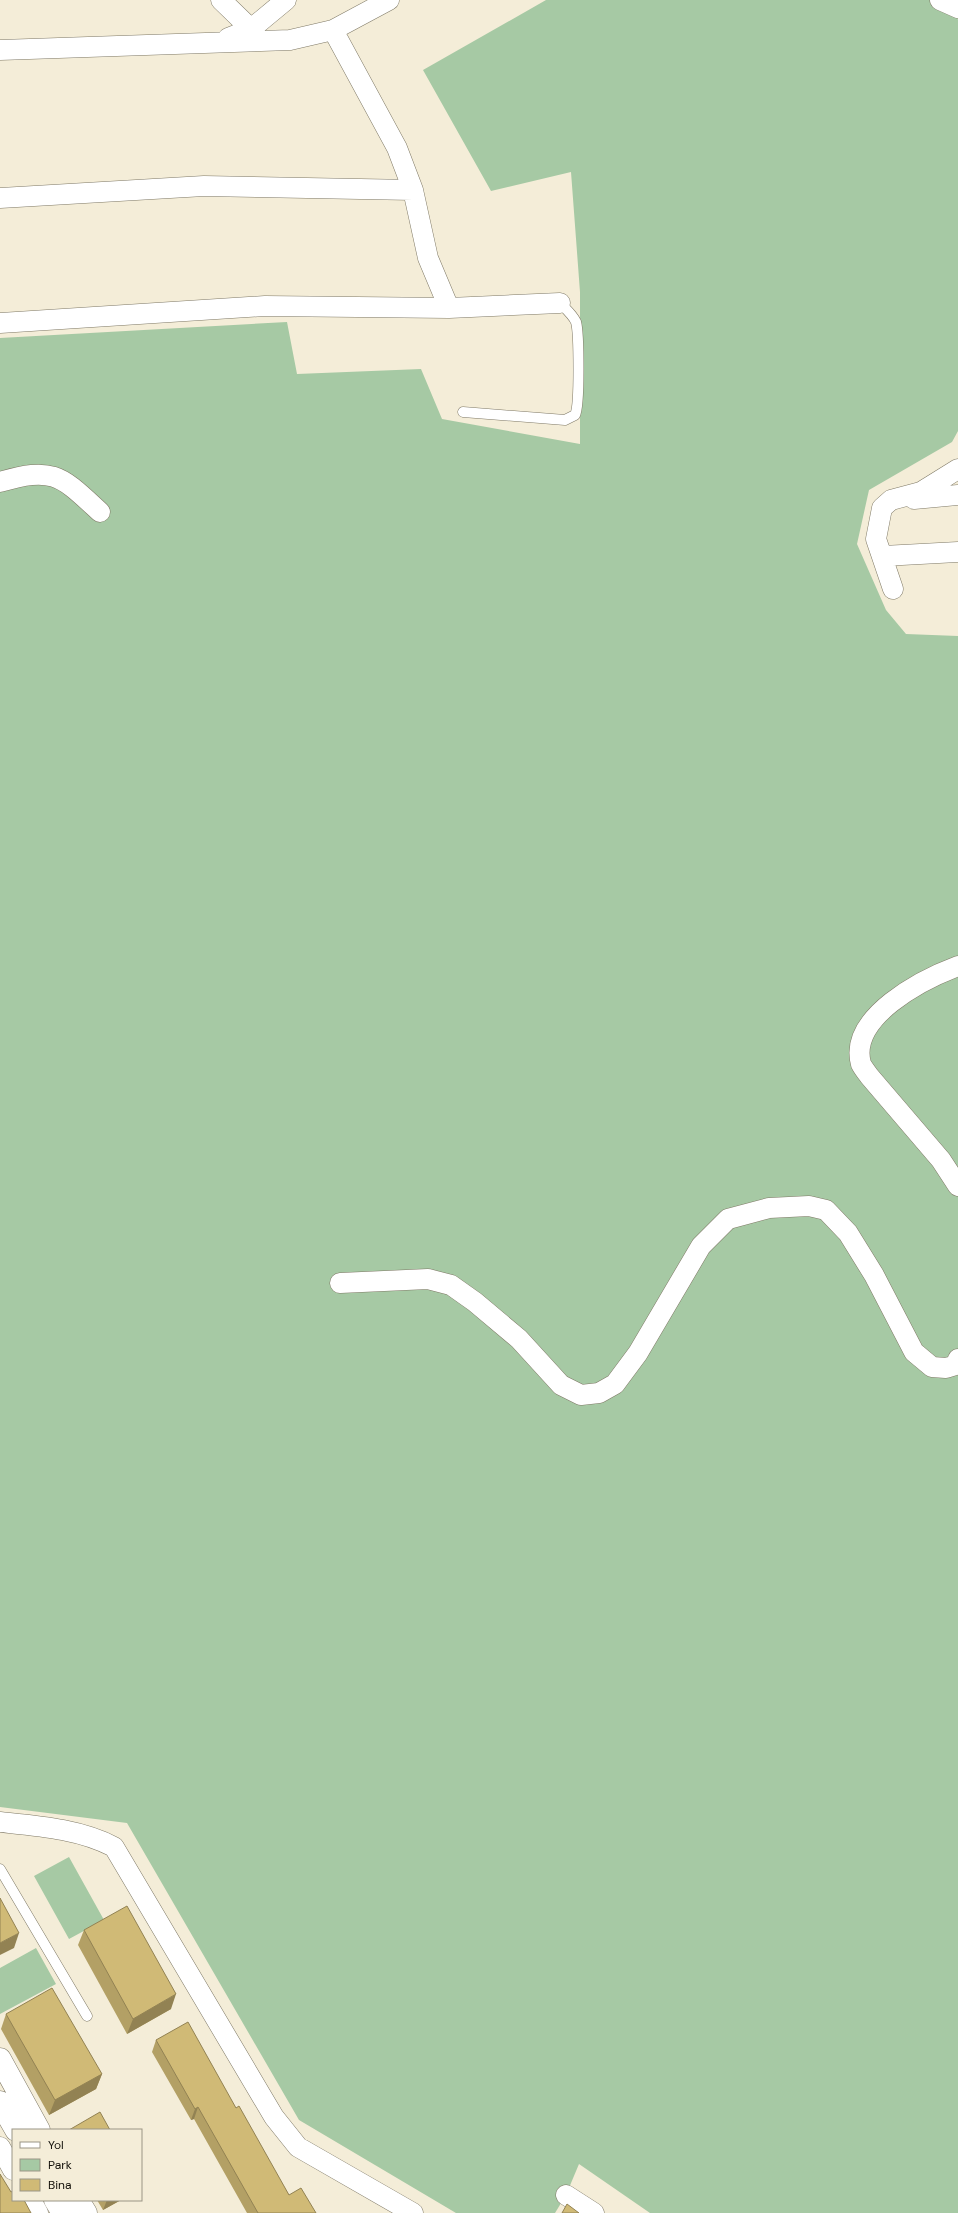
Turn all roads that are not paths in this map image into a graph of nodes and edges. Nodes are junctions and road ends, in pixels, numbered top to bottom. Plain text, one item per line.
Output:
1 (221, 0) edge
2 (286, 0) edge
3 (389, 0) edge
4 (940, 0) edge
5 (958, 8) edge
6 (251, 29) junction
7 (333, 30) junction
8 (217, 42) junction
9 (0, 50) edge
10 (413, 190) junction
11 (0, 198) edge
12 (560, 303) joint
13 (449, 308) junction
14 (0, 323) edge
15 (463, 412) dead end
16 (958, 469) edge
17 (0, 482) edge
18 (958, 495) edge
19 (891, 500) junction
20 (100, 512) dead end
21 (958, 552) edge
22 (883, 556) junction
23 (894, 589) dead end
24 (958, 966) edge
25 (958, 1186) edge
26 (340, 1283) dead end
27 (958, 1359) edge
28 (0, 1822) edge
29 (0, 1869) edge
30 (87, 2016) dead end
31 (0, 2059) edge
32 (0, 2102) edge
33 (15, 2129) edge
34 (38, 2129) edge
35 (0, 2147) edge
36 (12, 2168) edge
37 (566, 2195) dead end
38 (31, 2201) edge
39 (56, 2201) edge
40 (79, 2201) edge
41 (38, 2213) edge
42 (62, 2213) edge
43 (86, 2213) edge
44 (413, 2213) edge
45 (594, 2213) edge

1 - 6 street
2 - 6 street
3 - 7 street
4 - 5 street
6 - 8 street
7 - 8 street
7 - 10 street
8 - 9 street
10 - 11 street
10 - 13 street
12 - 13 street
12 - 15 lane
13 - 14 street
16 - 19 street
17 - 20 street
18 - 19 street
19 - 22 street
21 - 22 street
22 - 23 street
24 - 25 street
26 - 27 street
28 - 44 street
29 - 30 lane
31 - 34 street
32 - 33 street
35 - 36 street
37 - 45 street
38 - 41 street
39 - 42 street
40 - 43 street

